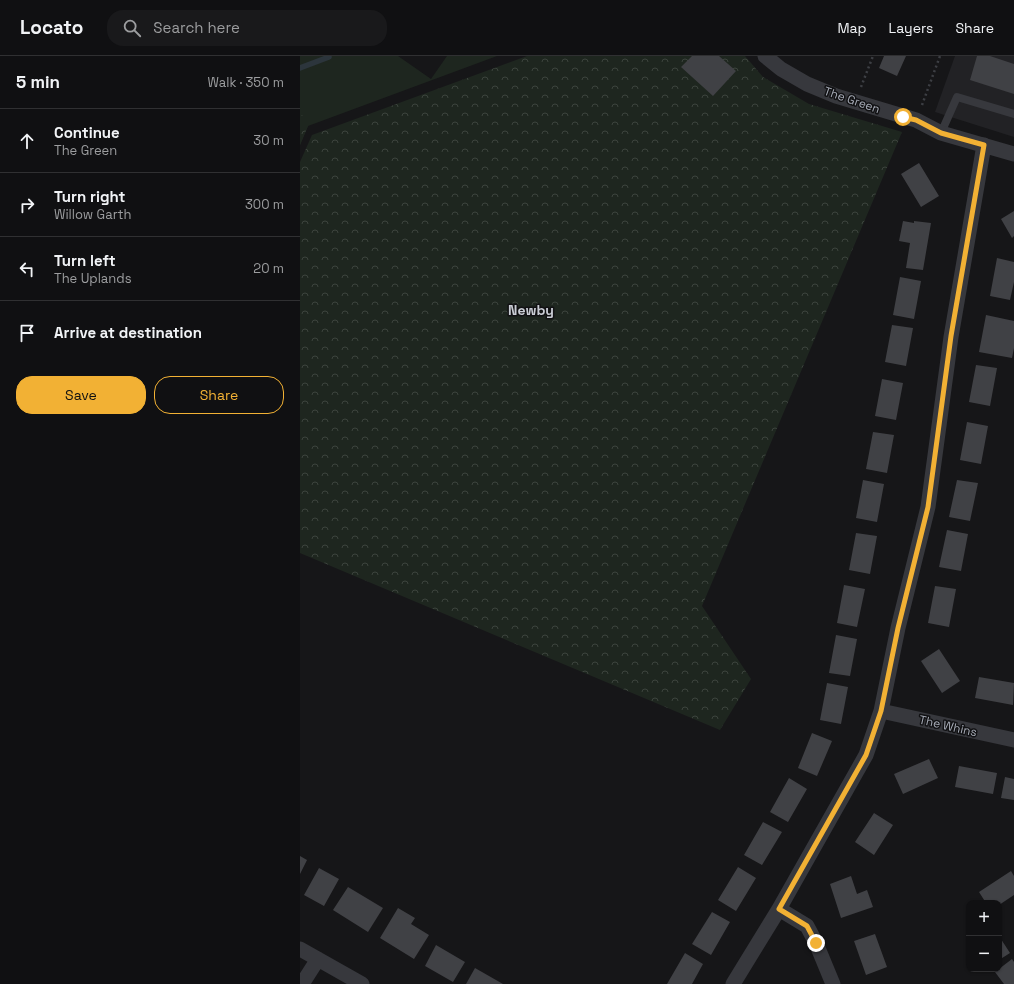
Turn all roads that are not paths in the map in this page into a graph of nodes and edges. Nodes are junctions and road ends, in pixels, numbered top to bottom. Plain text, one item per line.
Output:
1 (765, 56) edge
2 (1014, 114) edge
3 (941, 133) junction
4 (984, 145) junction
5 (1014, 154) edge
6 (881, 711) junction
7 (1014, 740) edge
8 (779, 909) junction
9 (300, 949) edge
10 (318, 959) junction
11 (302, 984) edge
12 (362, 984) edge
13 (733, 984) edge
14 (834, 984) edge

1 - 3 street, The Green
2 - 3 lane
3 - 4 street, The Green
4 - 5 street, The Green
4 - 6 street
6 - 7 street, The Whins
6 - 8 street
8 - 13 street
8 - 14 street
9 - 10 street
10 - 11 street
10 - 12 street

